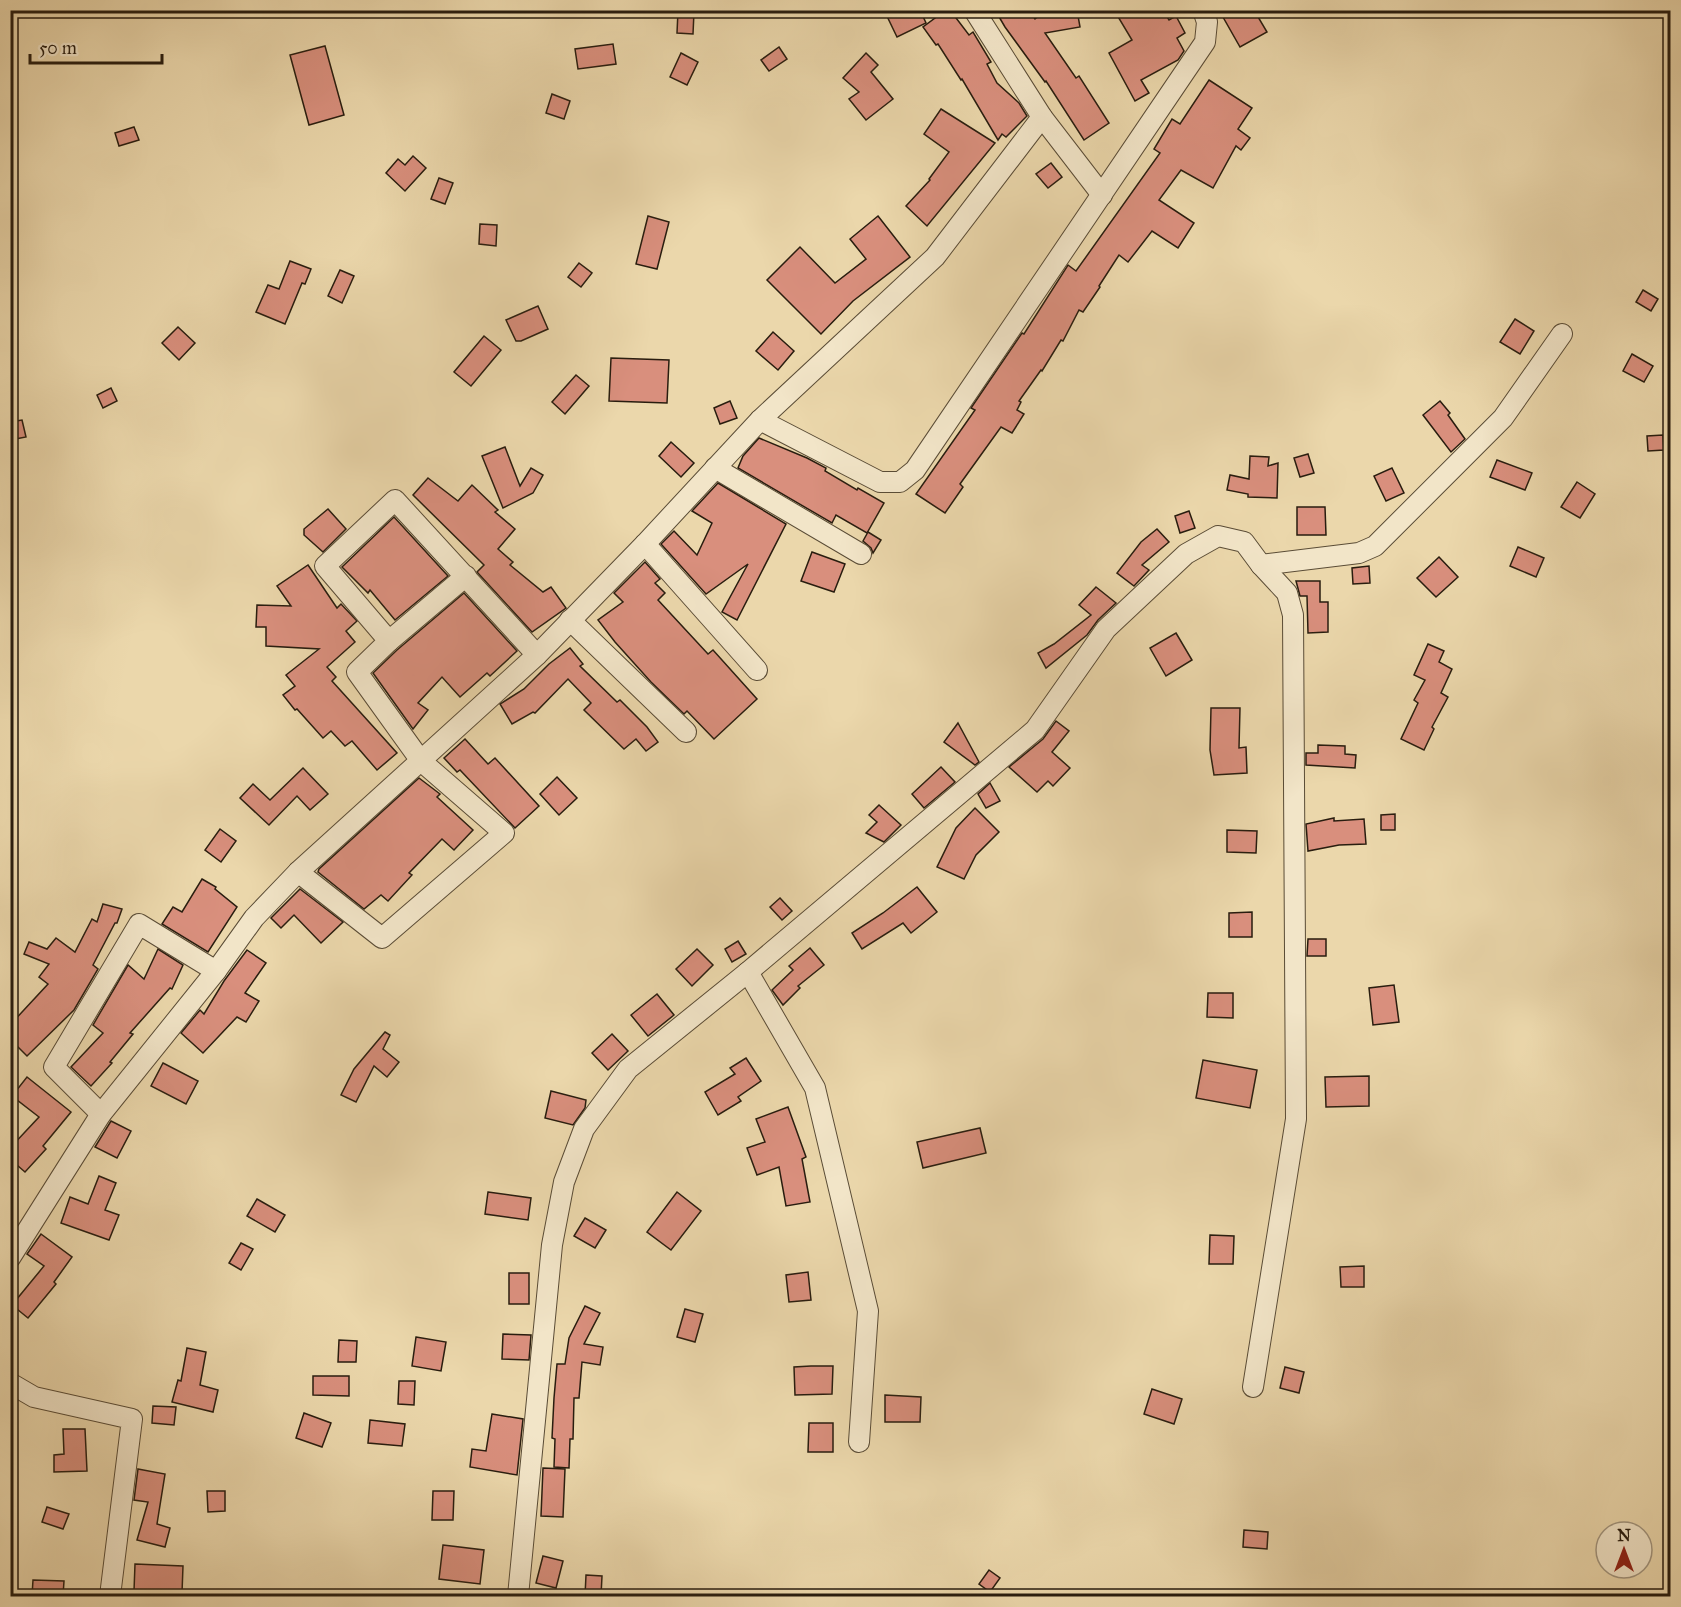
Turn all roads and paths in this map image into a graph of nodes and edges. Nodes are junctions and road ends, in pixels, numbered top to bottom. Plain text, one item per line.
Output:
1 (974, 10) edge
2 (1203, 10) edge
3 (1042, 117) junction
4 (1102, 195) junction
5 (1562, 334) dead end
6 (760, 420) junction
7 (715, 468) junction
8 (645, 544) junction
9 (861, 554) dead end
10 (1261, 565) junction
11 (466, 576) junction
12 (570, 620) junction
13 (390, 641) junction
14 (537, 655) junction
15 (757, 670) dead end
16 (686, 732) dead end
17 (421, 761) junction
18 (298, 872) junction
19 (216, 971) junction
20 (748, 972) junction
21 (101, 1114) junction
22 (10, 1258) edge
23 (10, 1383) edge
24 (1253, 1387) dead end
25 (859, 1442) dead end
26 (111, 1596) edge
27 (518, 1596) edge

1 - 3 street
2 - 4 street
3 - 4 street
3 - 6 street
4 - 6 street
5 - 10 street
6 - 7 street
7 - 8 street
7 - 9 street
8 - 12 street
8 - 15 street
10 - 20 street
10 - 24 street
11 - 13 street
11 - 13 street
11 - 14 street
12 - 14 street
12 - 16 street
13 - 17 street
14 - 17 street
17 - 18 street
17 - 18 street
18 - 19 street
19 - 21 street
19 - 21 street
20 - 25 street
20 - 27 street
21 - 22 street
23 - 26 street

